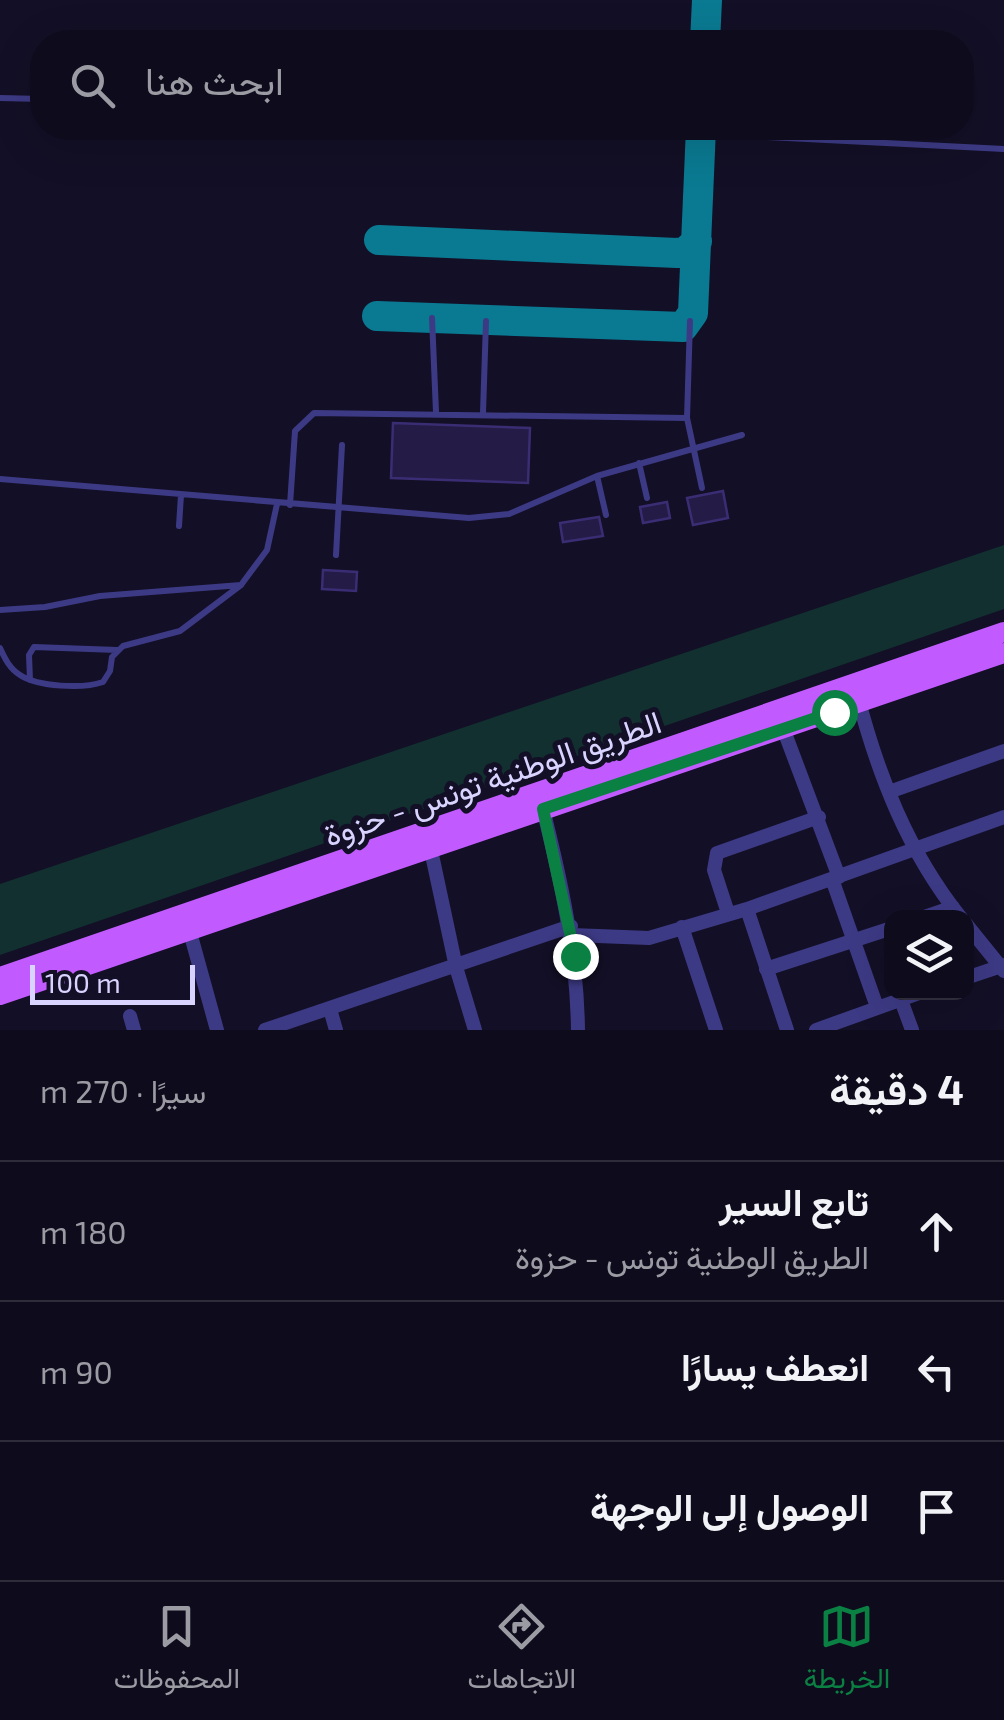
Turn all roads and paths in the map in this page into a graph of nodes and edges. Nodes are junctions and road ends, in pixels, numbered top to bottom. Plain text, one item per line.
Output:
1 (0, 98) edge
2 (30, 99) edge
3 (833, 140) edge
4 (1004, 148) edge
5 (432, 318) dead end
6 (486, 320) dead end
7 (690, 321) dead end
8 (436, 412) junction
9 (484, 414) junction
10 (687, 418) junction
11 (742, 435) dead end
12 (342, 445) dead end
13 (692, 448) junction
14 (639, 463) junction
15 (597, 476) junction
16 (0, 479) edge
17 (702, 488) dead end
18 (181, 495) junction
19 (646, 498) dead end
20 (277, 504) junction
21 (290, 505) junction
22 (338, 509) junction
23 (606, 515) dead end
24 (178, 526) dead end
25 (336, 555) dead end
26 (241, 585) junction
27 (0, 610) edge
28 (1004, 632) edge
29 (0, 648) edge
30 (117, 650) junction
31 (1004, 653) edge
32 (30, 680) junction
33 (856, 694) junction
34 (783, 728) junction
35 (1004, 750) edge
36 (889, 792) junction
37 (541, 800) junction
38 (819, 816) junction
39 (1004, 817) edge
40 (428, 839) junction
41 (912, 849) junction
42 (836, 878) junction
43 (747, 909) junction
44 (956, 910) edge
45 (728, 913) junction
46 (187, 923) junction
47 (682, 927) junction
48 (571, 931) junction
49 (884, 931) edge
50 (974, 934) edge
51 (855, 940) junction
52 (456, 967) junction
53 (766, 968) junction
54 (1003, 968) edge
55 (974, 976) edge
56 (0, 977) edge
57 (0, 995) edge
58 (901, 1000) joint
59 (877, 1007) junction
60 (330, 1009) junction
61 (837, 1026) edge
62 (217, 1030) edge
63 (265, 1030) edge
64 (336, 1030) edge
65 (474, 1030) edge
66 (578, 1030) edge
67 (716, 1030) edge
68 (786, 1030) edge
69 (816, 1030) edge
70 (912, 1030) edge

1 - 2 lane
3 - 4 lane
5 - 8 lane
6 - 9 lane
7 - 10 lane
8 - 9 lane
8 - 21 lane
9 - 10 lane
10 - 13 lane
11 - 13 lane
12 - 22 lane
13 - 14 lane
13 - 17 lane
14 - 15 lane
14 - 19 lane
15 - 22 lane
15 - 23 lane
16 - 18 lane
18 - 20 lane
18 - 24 lane
20 - 21 lane
20 - 26 lane
21 - 22 lane
22 - 25 lane
26 - 27 lane
26 - 30 lane
28 - 33 main road, الطريق الوطنية تونس - حزوة
29 - 32 lane
30 - 32 lane
30 - 32 lane
31 - 33 main road, الطريق الوطنية تونس - حزوة
33 - 34 main road, الطريق الوطنية تونس - حزوة
33 - 36 street
33 - 37 main road, الطريق الوطنية تونس - حزوة
34 - 37 main road, الطريق الوطنية تونس - حزوة
34 - 38 street
35 - 36 street
36 - 41 street
37 - 40 main road, الطريق الوطنية تونس - حزوة
37 - 48 street
38 - 42 street
38 - 45 street
39 - 41 street
40 - 46 main road, الطريق الوطنية تونس - حزوة
40 - 52 street
41 - 42 street
41 - 44 street
42 - 43 street
42 - 51 street
43 - 45 street
43 - 53 street
45 - 47 street
46 - 56 main road, الطريق الوطنية تونس - حزوة
46 - 57 main road, الطريق الوطنية تونس - حزوة
46 - 62 street
47 - 48 street
47 - 67 street
48 - 52 street
48 - 66 street
49 - 51 street
50 - 54 street
51 - 53 street
51 - 59 street
52 - 60 street
52 - 65 street
53 - 68 street
54 - 55 street
58 - 59 street
58 - 70 street
59 - 61 street
60 - 63 street
60 - 64 street
61 - 69 street

